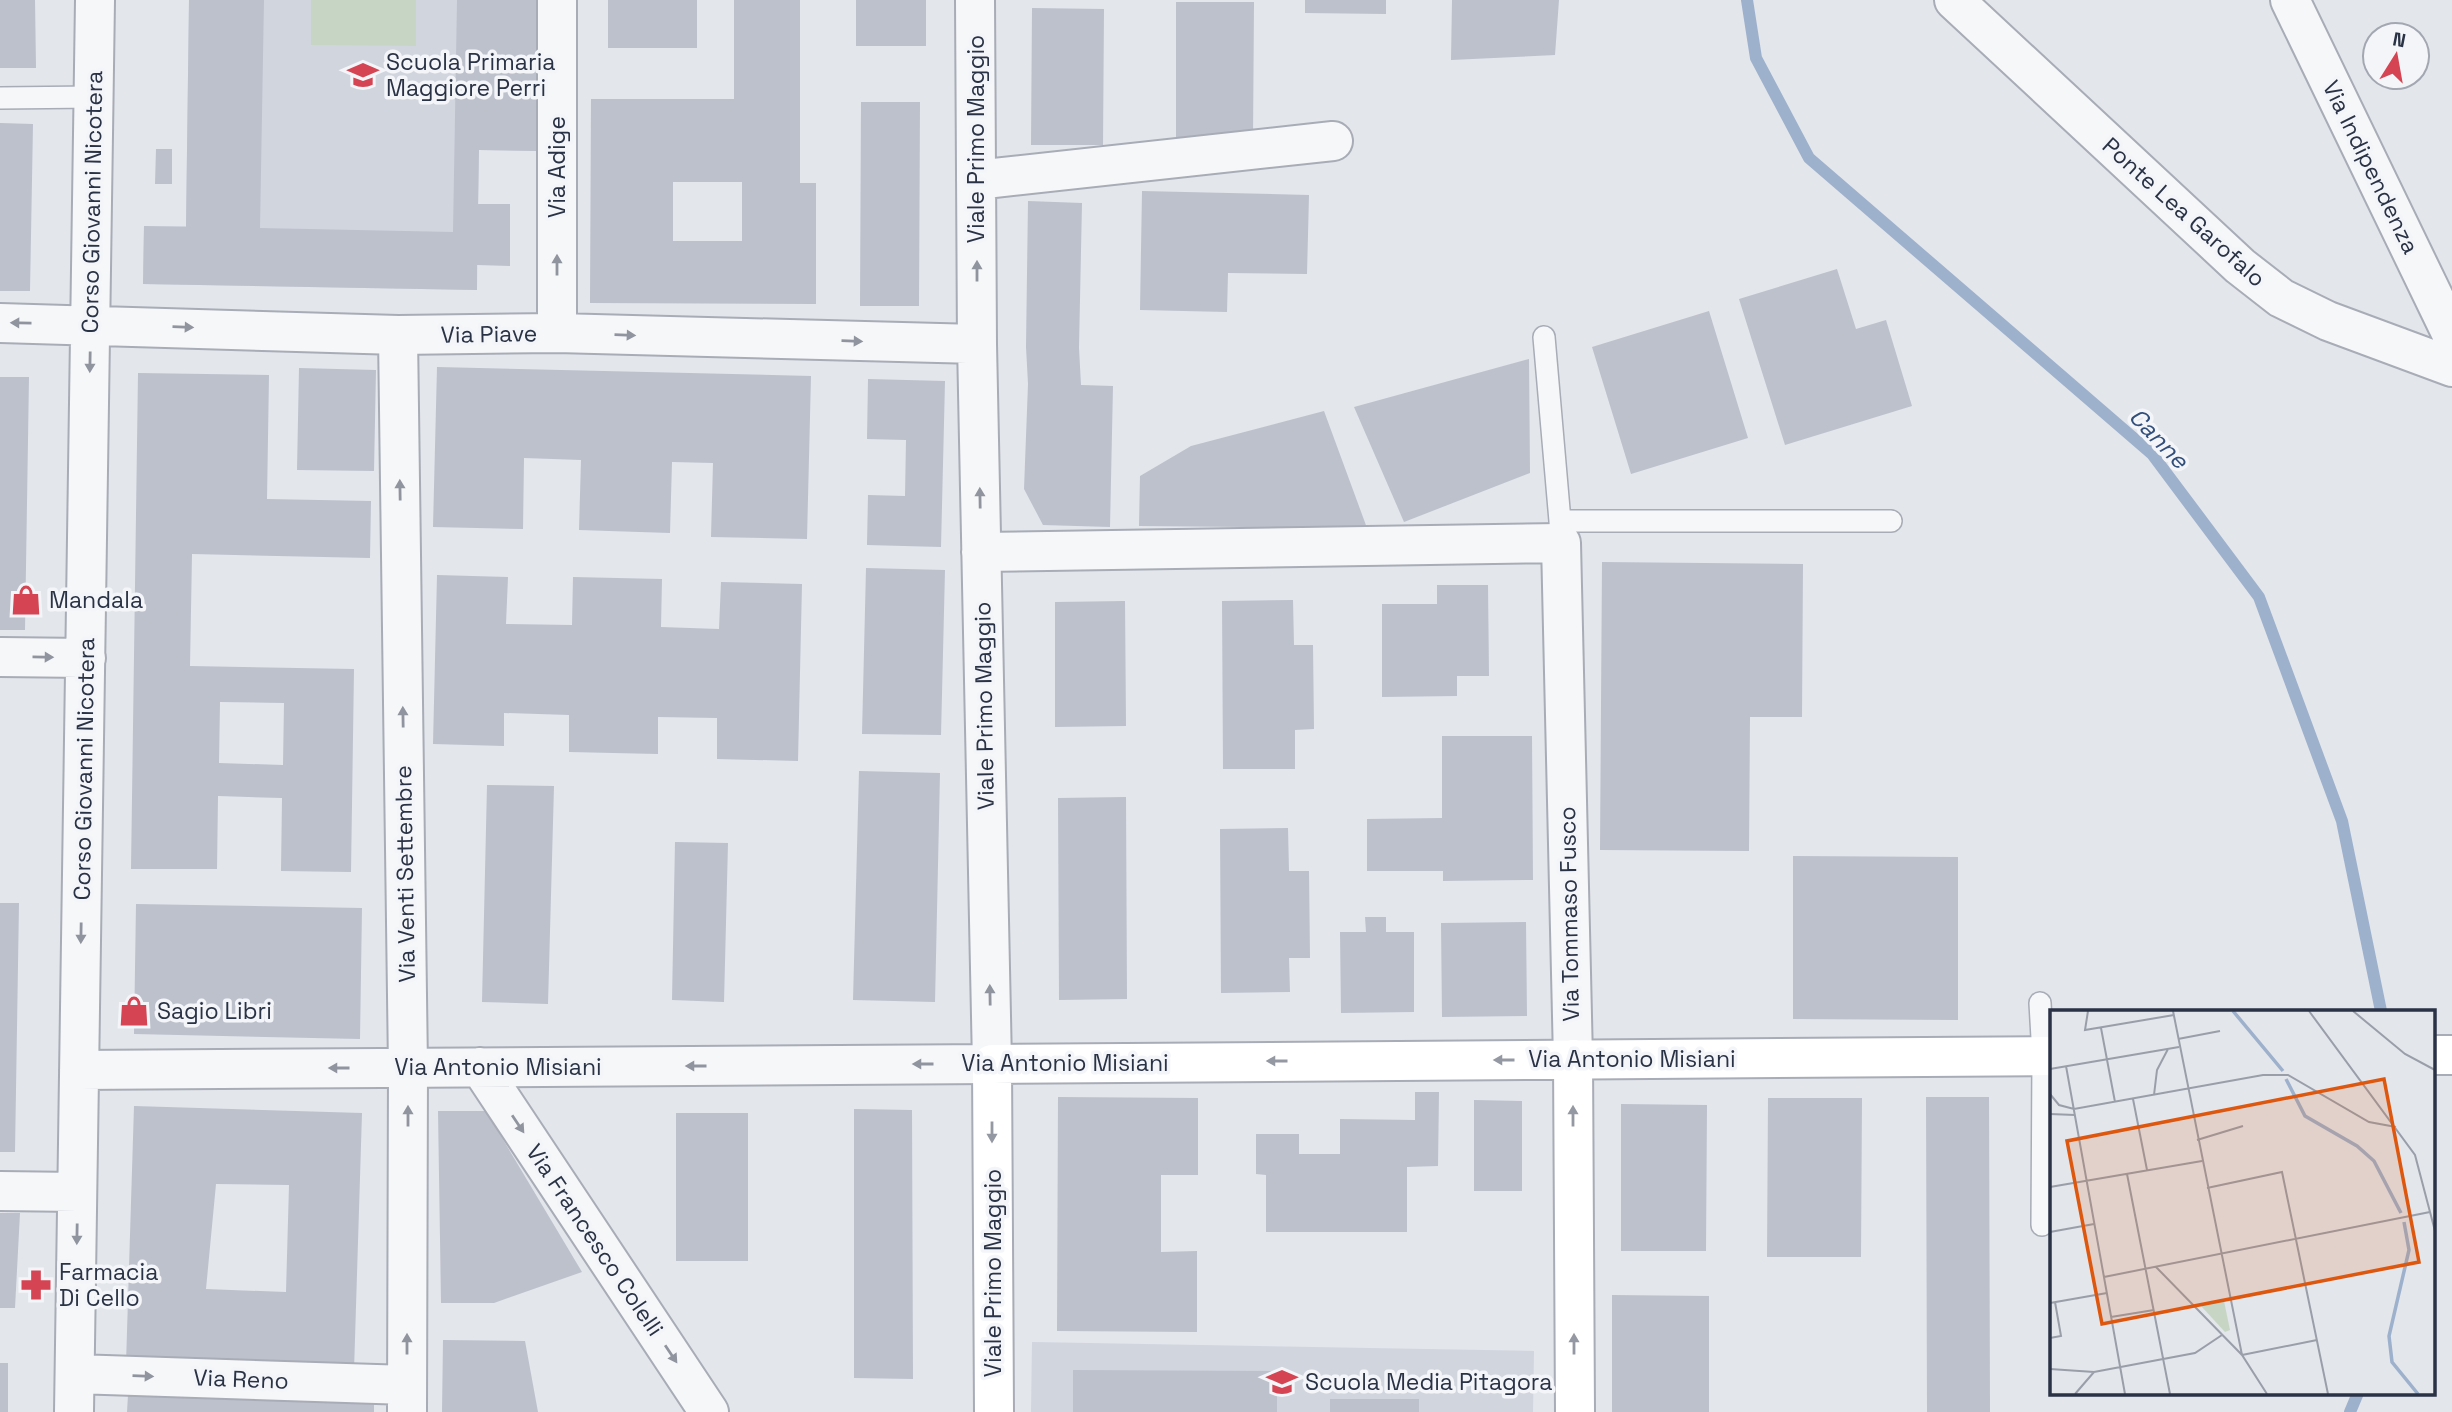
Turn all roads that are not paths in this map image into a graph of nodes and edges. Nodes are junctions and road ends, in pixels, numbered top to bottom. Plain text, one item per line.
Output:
1 (95, 0) edge
2 (557, 0) edge
3 (975, 0) edge
4 (1954, 0) edge
5 (2290, 0) edge
6 (94, 97) junction
7 (0, 98) edge
8 (1333, 141) dead end
9 (976, 180) junction
10 (0, 323) edge
11 (90, 324) junction
12 (556, 333) junction
13 (398, 335) junction
14 (2452, 335) edge
15 (1544, 337) dead end
16 (977, 344) junction
17 (2452, 367) edge
18 (1891, 521) dead end
19 (1561, 532) junction
20 (981, 552) junction
21 (0, 657) edge
22 (86, 658) junction
23 (2040, 1003) dead end
24 (2434, 1055) edge
25 (2452, 1055) edge
26 (2047, 1056) edge
27 (1573, 1059) junction
28 (992, 1064) junction
29 (480, 1067) junction
30 (408, 1068) junction
31 (79, 1070) junction
32 (0, 1191) edge
33 (77, 1192) junction
34 (2042, 1225) dead end
35 (75, 1374) junction
36 (407, 1398) edge
37 (74, 1412) edge
38 (709, 1412) edge
39 (994, 1412) edge
40 (1575, 1412) edge

1 - 6 street, Corso Giovanni Nicotera
12 -> 2 street, Via Adige
3 - 9 street, Viale Primo Maggio
4 - 17 street, Ponte Lea Garofalo
5 - 14 street, Via Indipendenza
6 - 7 lane
6 - 11 street, Corso Giovanni Nicotera
8 - 9 street
16 -> 9 street, Viale Primo Maggio
11 -> 10 street, Via Piave
11 -> 13 street, Via Piave
11 -> 22 street, Corso Giovanni Nicotera
12 - 13 street, Via Piave
12 -> 16 street, Via Piave
30 -> 13 street, Via Venti Settembre
15 - 19 lane
20 -> 16 street, Viale Primo Maggio
18 - 19 lane
19 - 20 street
19 - 27 street, Via Tommaso Fusco
28 -> 20 street, Viale Primo Maggio
21 -> 22 street
22 -> 31 street, Corso Giovanni Nicotera
23 - 26 lane
24 - 25 street
26 - 27 street, Via Antonio Misiani
26 - 34 lane
27 -> 28 street, Via Antonio Misiani
40 -> 27 street, Via Tommaso Fusco
28 -> 29 street, Via Antonio Misiani
28 -> 39 street, Viale Primo Maggio
29 - 30 street, Via Antonio Misiani
29 -> 38 street, Via Francesco Colelli
30 -> 31 street, Via Antonio Misiani
36 -> 30 street, Via Venti Settembre
31 - 33 street, Corso Giovanni Nicotera
32 - 33 street
33 -> 35 street, Corso Giovanni Nicotera
35 -> 36 street, Via Reno
35 - 37 street, Corso Giovanni Nicotera

